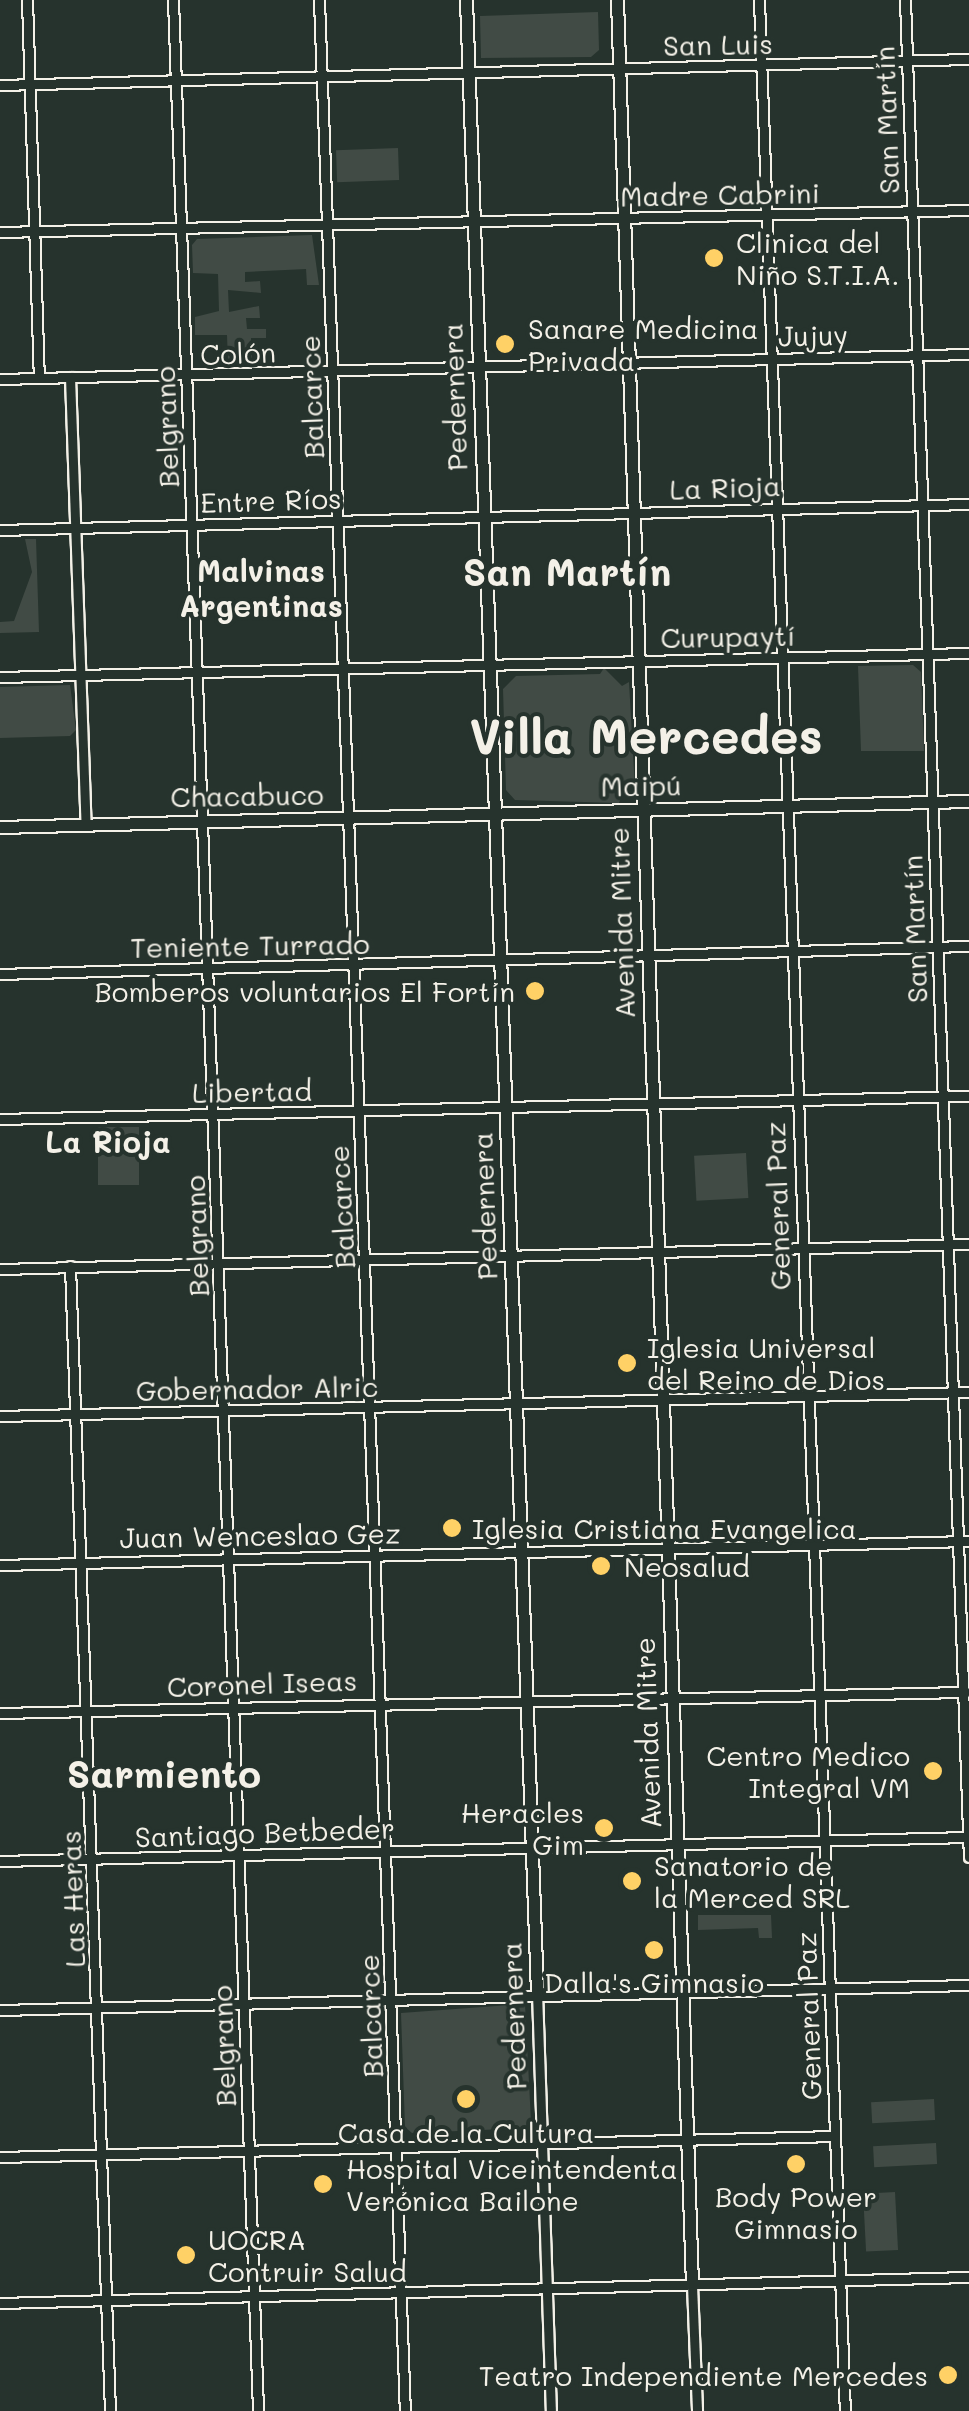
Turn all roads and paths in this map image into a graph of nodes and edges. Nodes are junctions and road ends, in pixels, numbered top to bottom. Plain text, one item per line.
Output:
1 (27, 0) edge
2 (173, 0) edge
3 (318, 0) edge
4 (466, 0) edge
5 (616, 0) edge
6 (759, 0) edge
7 (905, 0) edge
8 (969, 60) edge
9 (907, 61) junction
10 (761, 66) junction
11 (619, 68) junction
12 (468, 72) junction
13 (321, 75) junction
14 (176, 78) junction
15 (30, 84) junction
16 (0, 85) edge
17 (969, 210) edge
18 (912, 212) junction
19 (765, 215) junction
20 (624, 218) junction
21 (472, 222) junction
22 (326, 225) junction
23 (181, 228) junction
24 (34, 230) junction
25 (0, 232) edge
26 (969, 354) edge
27 (916, 355) junction
28 (770, 358) junction
29 (628, 363) junction
30 (478, 368) junction
31 (333, 373) junction
32 (39, 377) junction
33 (70, 377) junction
34 (187, 377) junction
35 (0, 379) edge
36 (969, 504) edge
37 (922, 505) junction
38 (774, 508) junction
39 (633, 513) junction
40 (483, 518) junction
41 (337, 520) junction
42 (192, 525) junction
43 (74, 528) junction
44 (0, 530) edge
45 (969, 653) edge
46 (927, 655) junction
47 (779, 657) junction
48 (638, 661) junction
49 (489, 666) junction
50 (342, 670) junction
51 (198, 673) junction
52 (80, 676) junction
53 (0, 677) edge
54 (969, 801) edge
55 (932, 802) junction
56 (785, 807) junction
57 (642, 809) junction
58 (494, 814) junction
59 (347, 818) junction
60 (201, 821) junction
61 (86, 824) junction
62 (0, 827) edge
63 (969, 946) edge
64 (937, 947) junction
65 (790, 952) junction
66 (648, 958) junction
67 (501, 960) junction
68 (353, 966) junction
69 (208, 968) junction
70 (0, 974) edge
71 (969, 1096) edge
72 (942, 1097) junction
73 (796, 1101) junction
74 (652, 1106) junction
75 (505, 1108) junction
76 (359, 1111) junction
77 (214, 1114) junction
78 (0, 1119) edge
79 (969, 1244) edge
80 (948, 1245) junction
81 (802, 1249) junction
82 (655, 1253) junction
83 (511, 1256) junction
84 (367, 1259) junction
85 (221, 1262) junction
86 (70, 1266) junction
87 (0, 1269) edge
88 (953, 1392) junction
89 (969, 1392) edge
90 (807, 1396) junction
91 (659, 1400) junction
92 (516, 1404) junction
93 (371, 1408) junction
94 (223, 1411) junction
95 (76, 1415) junction
96 (0, 1416) edge
97 (964, 1541) edge
98 (812, 1544) junction
99 (666, 1546) junction
100 (521, 1552) junction
101 (375, 1555) junction
102 (227, 1560) junction
103 (82, 1562) junction
104 (0, 1565) edge
105 (966, 1692) edge
106 (818, 1695) junction
107 (670, 1696) junction
108 (526, 1699) junction
109 (380, 1702) junction
110 (232, 1706) junction
111 (88, 1710) junction
112 (0, 1713) edge
113 (969, 1837) edge
114 (824, 1841) junction
115 (677, 1845) junction
116 (532, 1847) junction
117 (387, 1851) junction
118 (238, 1856) junction
119 (969, 1858) edge
120 (93, 1860) junction
121 (0, 1862) edge
122 (969, 1984) edge
123 (830, 1988) junction
124 (682, 1990) junction
125 (536, 1992) junction
126 (392, 1999) junction
127 (243, 2002) junction
128 (98, 2006) junction
129 (0, 2010) edge
130 (835, 2136) junction
131 (686, 2139) junction
132 (542, 2142) junction
133 (397, 2146) junction
134 (249, 2150) junction
135 (102, 2155) junction
136 (0, 2157) edge
137 (969, 2277) edge
138 (840, 2280) junction
139 (692, 2284) junction
140 (547, 2288) junction
141 (401, 2292) junction
142 (254, 2296) junction
143 (106, 2300) junction
144 (0, 2303) edge
145 (110, 2411) edge
146 (258, 2411) edge
147 (405, 2411) edge
148 (551, 2411) edge
149 (697, 2411) edge
150 (845, 2411) edge

1 - 15 street
2 - 14 street, Belgrano
3 - 13 street, Balcarce
4 - 12 street, Pedernera
5 - 11 street, Avenida Mitre
6 - 10 street, General Paz
7 - 9 street, San Martín
8 - 9 street, San Luis
9 - 10 street, San Luis
9 - 18 street, San Martín
10 - 11 street, San Luis
10 - 19 street, General Paz
11 - 12 street, San Luis
11 - 20 street, Avenida Mitre
12 - 13 street, San Luis
12 - 21 street, Pedernera
13 - 14 street, San Luis
13 - 22 street, Balcarce
14 - 15 street, San Luis
14 - 23 street, Belgrano
15 - 16 street, San Luis
15 - 24 street
17 - 18 street, Madre Cabrini
18 - 19 street, Madre Cabrini
18 - 27 street, San Martín
19 - 20 street, Madre Cabrini
19 - 28 street, General Paz
20 - 21 street, Madre Cabrini
20 - 29 street, Avenida Mitre
21 - 22 street, Madre Cabrini
21 - 30 street, Pedernera
22 - 23 street, Madre Cabrini
22 - 31 street, Balcarce
23 - 24 street, Madre Cabrini
23 - 34 street, Belgrano
24 - 25 street, Madre Cabrini
24 - 32 street
26 - 27 street, Jujuy
27 - 28 street, Jujuy
27 - 37 street, San Martín
28 - 29 street, Jujuy
28 - 38 street, General Paz
29 - 30 street, Jujuy
29 - 39 street, Avenida Mitre
30 - 31 street, Colón
30 - 40 street, Pedernera
31 - 34 street, Colón
31 - 41 street, Balcarce
32 - 33 street, Colón
32 - 35 street, Colón
33 - 34 street, Colón
33 - 43 street
34 - 42 street, Belgrano
36 - 37 street, La Rioja
37 - 38 street, La Rioja
37 - 46 street, San Martín
38 - 39 street, La Rioja
38 - 47 street, General Paz
39 - 40 street, La Rioja
39 - 48 street, Avenida Mitre
40 - 41 street, Entre Ríos
40 - 49 street, Pedernera
41 - 42 street, Entre Ríos
41 - 50 street, Balcarce
42 - 43 street, Entre Ríos
42 - 51 street, Belgrano
43 - 44 street, Entre Ríos
43 - 52 street
45 - 46 street, Curupaytí
46 - 47 street, Curupaytí
46 - 55 street, San Martín
47 - 48 street, Curupaytí
47 - 56 street, General Paz
48 - 49 street, Curupaytí
48 - 57 street, Avenida Mitre
49 - 50 street, Curupaytí
49 - 58 street, Pedernera
50 - 51 street, Curupaytí
50 - 59 street, Balcarce
51 - 52 street, Curupaytí
51 - 60 street, Belgrano
52 - 53 street, Curupaytí
52 - 61 street
54 - 55 street, Maipú
55 - 56 street, Maipú
55 - 64 street, San Martín
56 - 57 street, Maipú
56 - 65 street, General Paz
57 - 58 street, Maipú
57 - 66 street, Avenida Mitre
58 - 59 street, Chacabuco
58 - 67 street, Pedernera
59 - 60 street, Chacabuco
59 - 68 street, Balcarce
60 - 61 street, Chacabuco
60 - 69 street, Belgrano
61 - 62 street, Chacabuco
63 - 64 street, Teniente Turrado
64 - 65 street, Teniente Turrado
64 - 72 street, San Martín
65 - 66 street, Teniente Turrado
65 - 73 street, General Paz
66 - 67 street, Teniente Turrado
66 - 74 street, Avenida Mitre
67 - 68 street, Teniente Turrado
67 - 75 street, Pedernera
68 - 69 street, Teniente Turrado
68 - 76 street, Balcarce
69 - 70 street, Teniente Turrado
69 - 77 street, Belgrano
71 - 72 street
72 - 73 street
72 - 80 street, San Martín
73 - 74 street
73 - 81 street, General Paz
74 - 75 street
74 - 82 street, Avenida Mitre
75 - 76 street, Libertad
75 - 83 street, Pedernera
76 - 77 street, Libertad
76 - 84 street, Balcarce
77 - 78 street, Libertad
77 - 85 street, Belgrano
79 - 80 street
80 - 81 street
80 - 88 street, San Martín
81 - 82 street
81 - 90 street, General Paz
82 - 83 street
82 - 91 street, Avenida Mitre
83 - 84 street
83 - 92 street, Pedernera
84 - 85 street
84 - 93 street, Balcarce
85 - 86 street
85 - 94 street, Belgrano
86 - 87 street
86 - 95 street, Las Heras
88 - 89 street, Gobernador Alric
88 - 90 street, Gobernador Alric
88 - 97 street, San Martín
90 - 91 street, Gobernador Alric
90 - 98 street, General Paz
91 - 92 street, Gobernador Alric
91 - 99 street, Avenida Mitre
92 - 93 street, Gobernador Alric
92 - 100 street, Pedernera
93 - 94 street, Gobernador Alric
93 - 101 street, Balcarce
94 - 95 street, Gobernador Alric
94 - 102 street, Belgrano
95 - 96 street, Gobernador Alric
95 - 103 street, Las Heras
97 - 98 street, Juan Wenceslao Gez
97 - 105 street, San Martín
98 - 99 street, Juan Wenceslao Gez
98 - 106 street, General Paz
99 - 100 street, Juan Wenceslao Gez
99 - 107 street, Avenida Mitre
100 - 101 street, Juan Wenceslao Gez
100 - 108 street, Pedernera
101 - 102 street, Juan Wenceslao Gez
101 - 109 street, Balcarce
102 - 103 street, Juan Wenceslao Gez
102 - 110 street, Belgrano
103 - 104 street, Juan Wenceslao Gez
103 - 111 street, Las Heras
105 - 106 street, Coronel Iseas
105 - 113 street, San Martín
106 - 107 street, Coronel Iseas
106 - 114 street, General Paz
107 - 108 street, Coronel Iseas
107 - 115 street, Avenida Mitre
108 - 109 street, Coronel Iseas
108 - 116 street, Pedernera
109 - 110 street, Coronel Iseas
109 - 117 street, Balcarce
110 - 111 street, Coronel Iseas
110 - 118 street, Belgrano
111 - 112 street, Coronel Iseas
111 - 120 street, Las Heras
113 - 114 street, Santiago Betbeder
113 - 119 street, San Martín
114 - 115 street, Santiago Betbeder
114 - 123 street, General Paz
115 - 116 street, Santiago Betbeder
115 - 124 street, Avenida Mitre
116 - 117 street, Santiago Betbeder
116 - 125 street, Pedernera
117 - 118 street, Santiago Betbeder
117 - 126 street, Balcarce
118 - 120 street, Santiago Betbeder
118 - 127 street, Belgrano
120 - 121 street, Santiago Betbeder
120 - 128 street, Las Heras
122 - 123 street
123 - 124 street
123 - 130 street, General Paz
124 - 125 street
124 - 131 street, Avenida Mitre
125 - 126 street
125 - 132 street, Pedernera
126 - 127 street
126 - 133 street, Balcarce
127 - 128 street
127 - 134 street, Belgrano
128 - 129 street
128 - 135 street, Las Heras
130 - 131 street
130 - 138 street, General Paz
131 - 132 street
131 - 139 street, Avenida Mitre
132 - 133 street
132 - 140 street, Pedernera
133 - 134 street
133 - 141 street, Balcarce
134 - 135 street
134 - 142 street, Belgrano
135 - 136 street
135 - 143 street, Las Heras
137 - 138 street
138 - 139 street
138 - 150 street, General Paz
139 - 140 street
139 - 149 street
140 - 141 street
140 - 148 street, Pedernera
141 - 142 street
141 - 147 street, Balcarce
142 - 143 street
142 - 146 street, Belgrano
143 - 144 street
143 - 145 street, Las Heras

